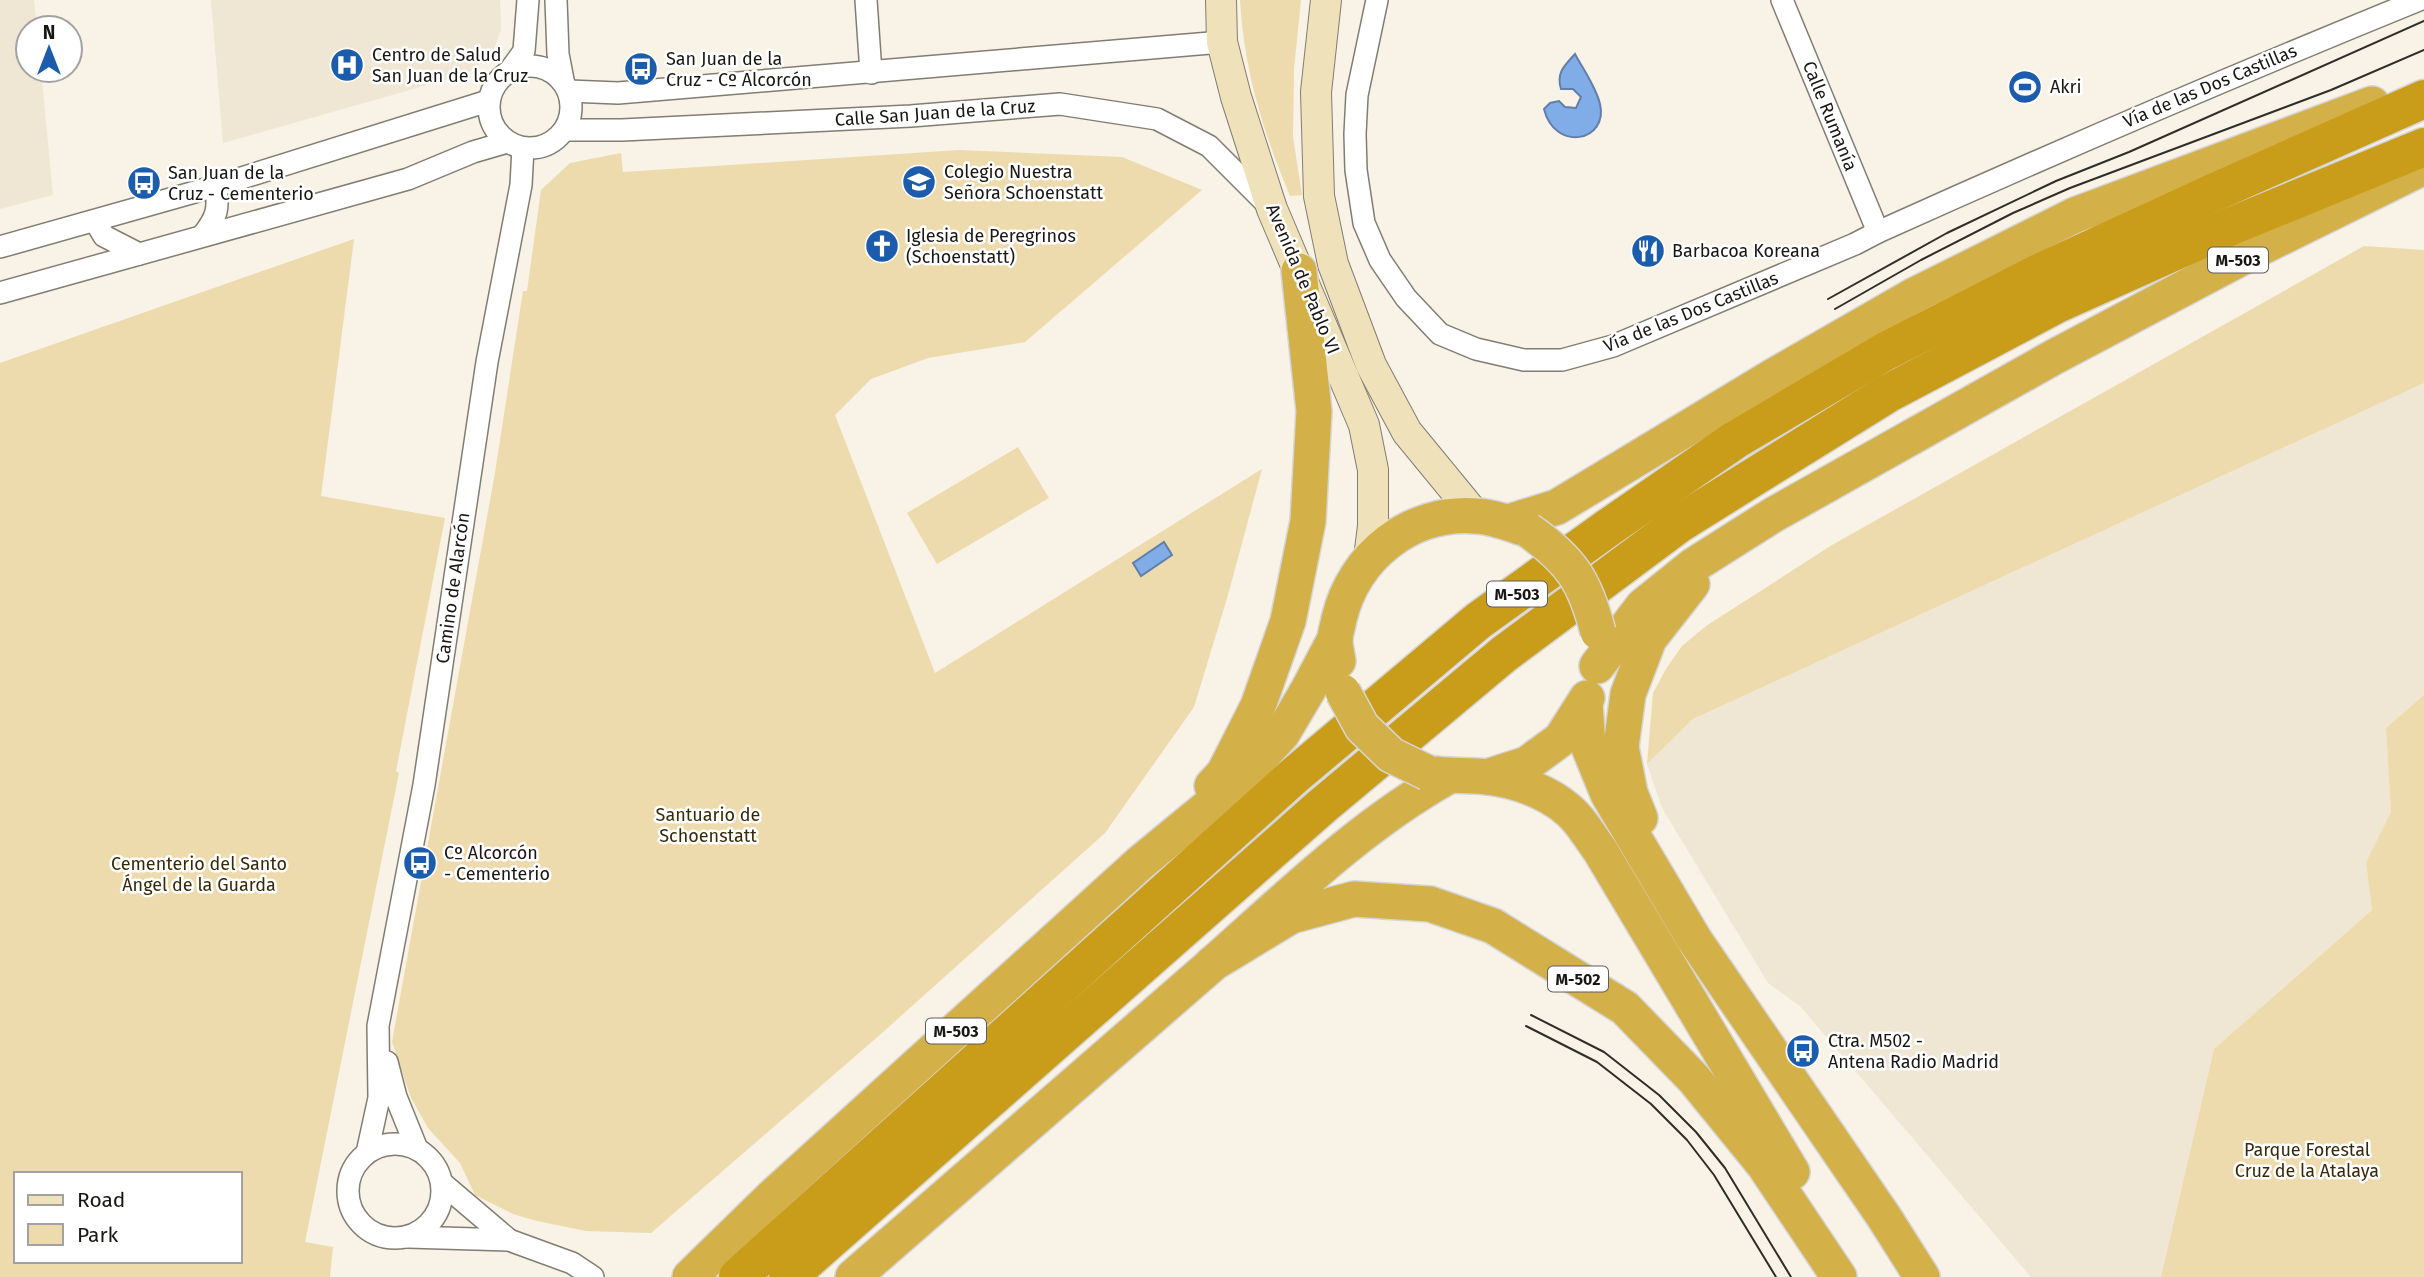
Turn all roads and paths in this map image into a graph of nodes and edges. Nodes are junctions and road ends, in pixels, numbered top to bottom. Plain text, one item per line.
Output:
1 (528, 0) edge
2 (556, 0) edge
3 (866, 0) edge
4 (1221, 0) edge
5 (1326, 0) edge
6 (1377, 0) edge
7 (1782, 0) edge
8 (2419, 0) edge
9 (1222, 42) junction
10 (511, 69) junction
11 (870, 73) junction
12 (2424, 84) edge
13 (566, 86) junction
14 (2424, 99) edge
15 (488, 101) junction
16 (565, 130) junction
17 (515, 145) junction
18 (2424, 147) edge
19 (2424, 167) edge
20 (216, 186) junction
21 (1272, 209) junction
22 (95, 221) junction
23 (1878, 232) junction
24 (203, 235) junction
25 (0, 247) edge
26 (139, 254) junction
27 (1299, 271) junction
28 (0, 293) edge
29 (1504, 523) junction
30 (1745, 534) junction
31 (1368, 558) junction
32 (1335, 639) junction
33 (1597, 666) junction
34 (1585, 704) junction
35 (1438, 775) junction
36 (1487, 777) junction
37 (1140, 863) junction
38 (1694, 940) junction
39 (1212, 964) junction
40 (378, 1026) junction
41 (417, 1149) junction
42 (367, 1153) junction
43 (442, 1183) junction
44 (1884, 1217) junction
45 (408, 1237) junction
46 (509, 1240) junction
47 (593, 1277) edge
48 (690, 1277) edge
49 (738, 1277) edge
50 (788, 1277) edge
51 (853, 1277) edge
52 (1839, 1277) edge
53 (1854, 1277) edge
54 (1922, 1277) edge
55 (1929, 1277) edge

1 - 10 street
2 - 13 street
3 - 11 street
4 - 9 main road, Avenida de Pablo VI
5 - 29 main road, Avenida de Pablo VI
6 - 23 street, Vía de las Dos Castillas
7 - 23 street, Calle Rumanía
8 - 23 street, Vía de las Dos Castillas
9 - 11 street
9 - 21 main road, Avenida de Pablo VI
10 - 13 street
10 - 15 street
11 - 13 street
12 - 29 highway
13 - 16 street
14 - 49 highway, M-503
15 - 17 street
15 - 20 street
16 - 17 street
16 - 21 street, Calle San Juan de la Cruz
17 - 24 street
17 - 40 street, Camino de Alarcón
18 - 50 highway, M-503
19 - 30 highway, M-503
20 - 22 street
20 - 24 street
21 - 27 main road, Avenida de Pablo VI
22 - 25 street
22 - 26 street
24 - 26 street
26 - 28 street
27 - 31 main road, Avenida de Pablo VI
27 - 37 highway, M-503
29 - 31 highway
29 - 33 highway, bridge
30 - 33 highway, M-503
30 - 38 highway, M-503
31 - 32 highway
32 - 35 highway, bridge
32 - 37 highway, M-503
33 - 34 highway
34 - 36 highway
34 - 38 highway
35 - 36 highway
35 - 39 highway
36 - 53 highway
37 - 48 highway, M-503
38 - 44 highway
39 - 51 highway
39 - 52 highway, M-502
40 - 41 street, Camino de Alarcón
40 - 42 street, Camino de Alarcón
41 - 42 street
41 - 43 street
42 - 45 street
43 - 45 street
43 - 46 street
44 - 54 highway
44 - 55 highway
45 - 46 street
46 - 47 street

